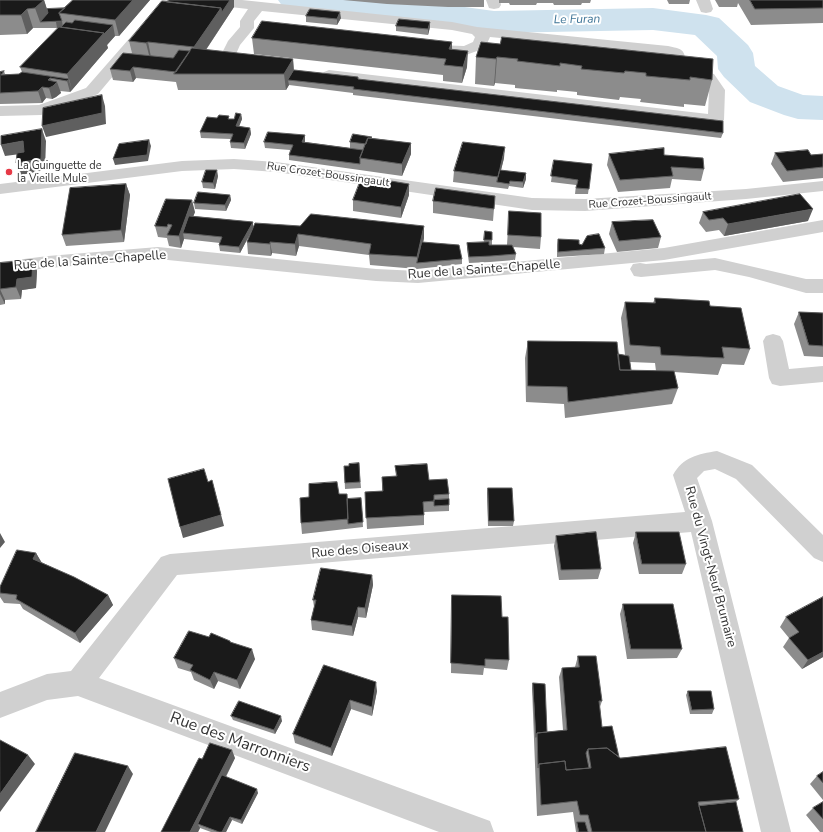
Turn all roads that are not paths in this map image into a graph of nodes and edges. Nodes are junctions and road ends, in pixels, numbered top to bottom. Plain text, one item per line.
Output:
1 (170, 0) edge
2 (204, 0) edge
3 (258, 6) junction
4 (247, 28) junction
5 (263, 31) edge
6 (477, 31) junction
7 (420, 47) edge
8 (474, 49) junction
9 (489, 50) edge
10 (267, 67) edge
11 (642, 68) edge
12 (672, 70) junction
13 (313, 73) edge
14 (0, 111) edge
15 (823, 186) edge
16 (0, 189) edge
17 (823, 226) edge
18 (633, 257) junction
19 (0, 268) edge
20 (823, 286) edge
21 (772, 341) dead end
22 (823, 374) edge
23 (700, 521) junction
24 (823, 551) edge
25 (78, 683) junction
26 (0, 705) edge
27 (478, 832) edge
28 (776, 832) edge

1 - 14 street
2 - 3 street
3 - 4 street
3 - 6 street
4 - 5 street
4 - 10 street
6 - 8 street
6 - 12 street
7 - 8 street
8 - 9 street
11 - 12 street
12 - 13 street
15 - 16 street, Rue Crozet-Boussingault
17 - 18 street, Rue de la Sainte-Chapelle
18 - 19 street, Rue de la Sainte-Chapelle
18 - 20 street
21 - 22 street
23 - 24 street, Rue du Vingt-Neuf Brumaire
23 - 25 street, Rue des Oiseaux
23 - 28 street, Rue du Vingt-Neuf Brumaire
25 - 26 street, Rue des Marronniers
25 - 27 street, Rue des Marronniers

